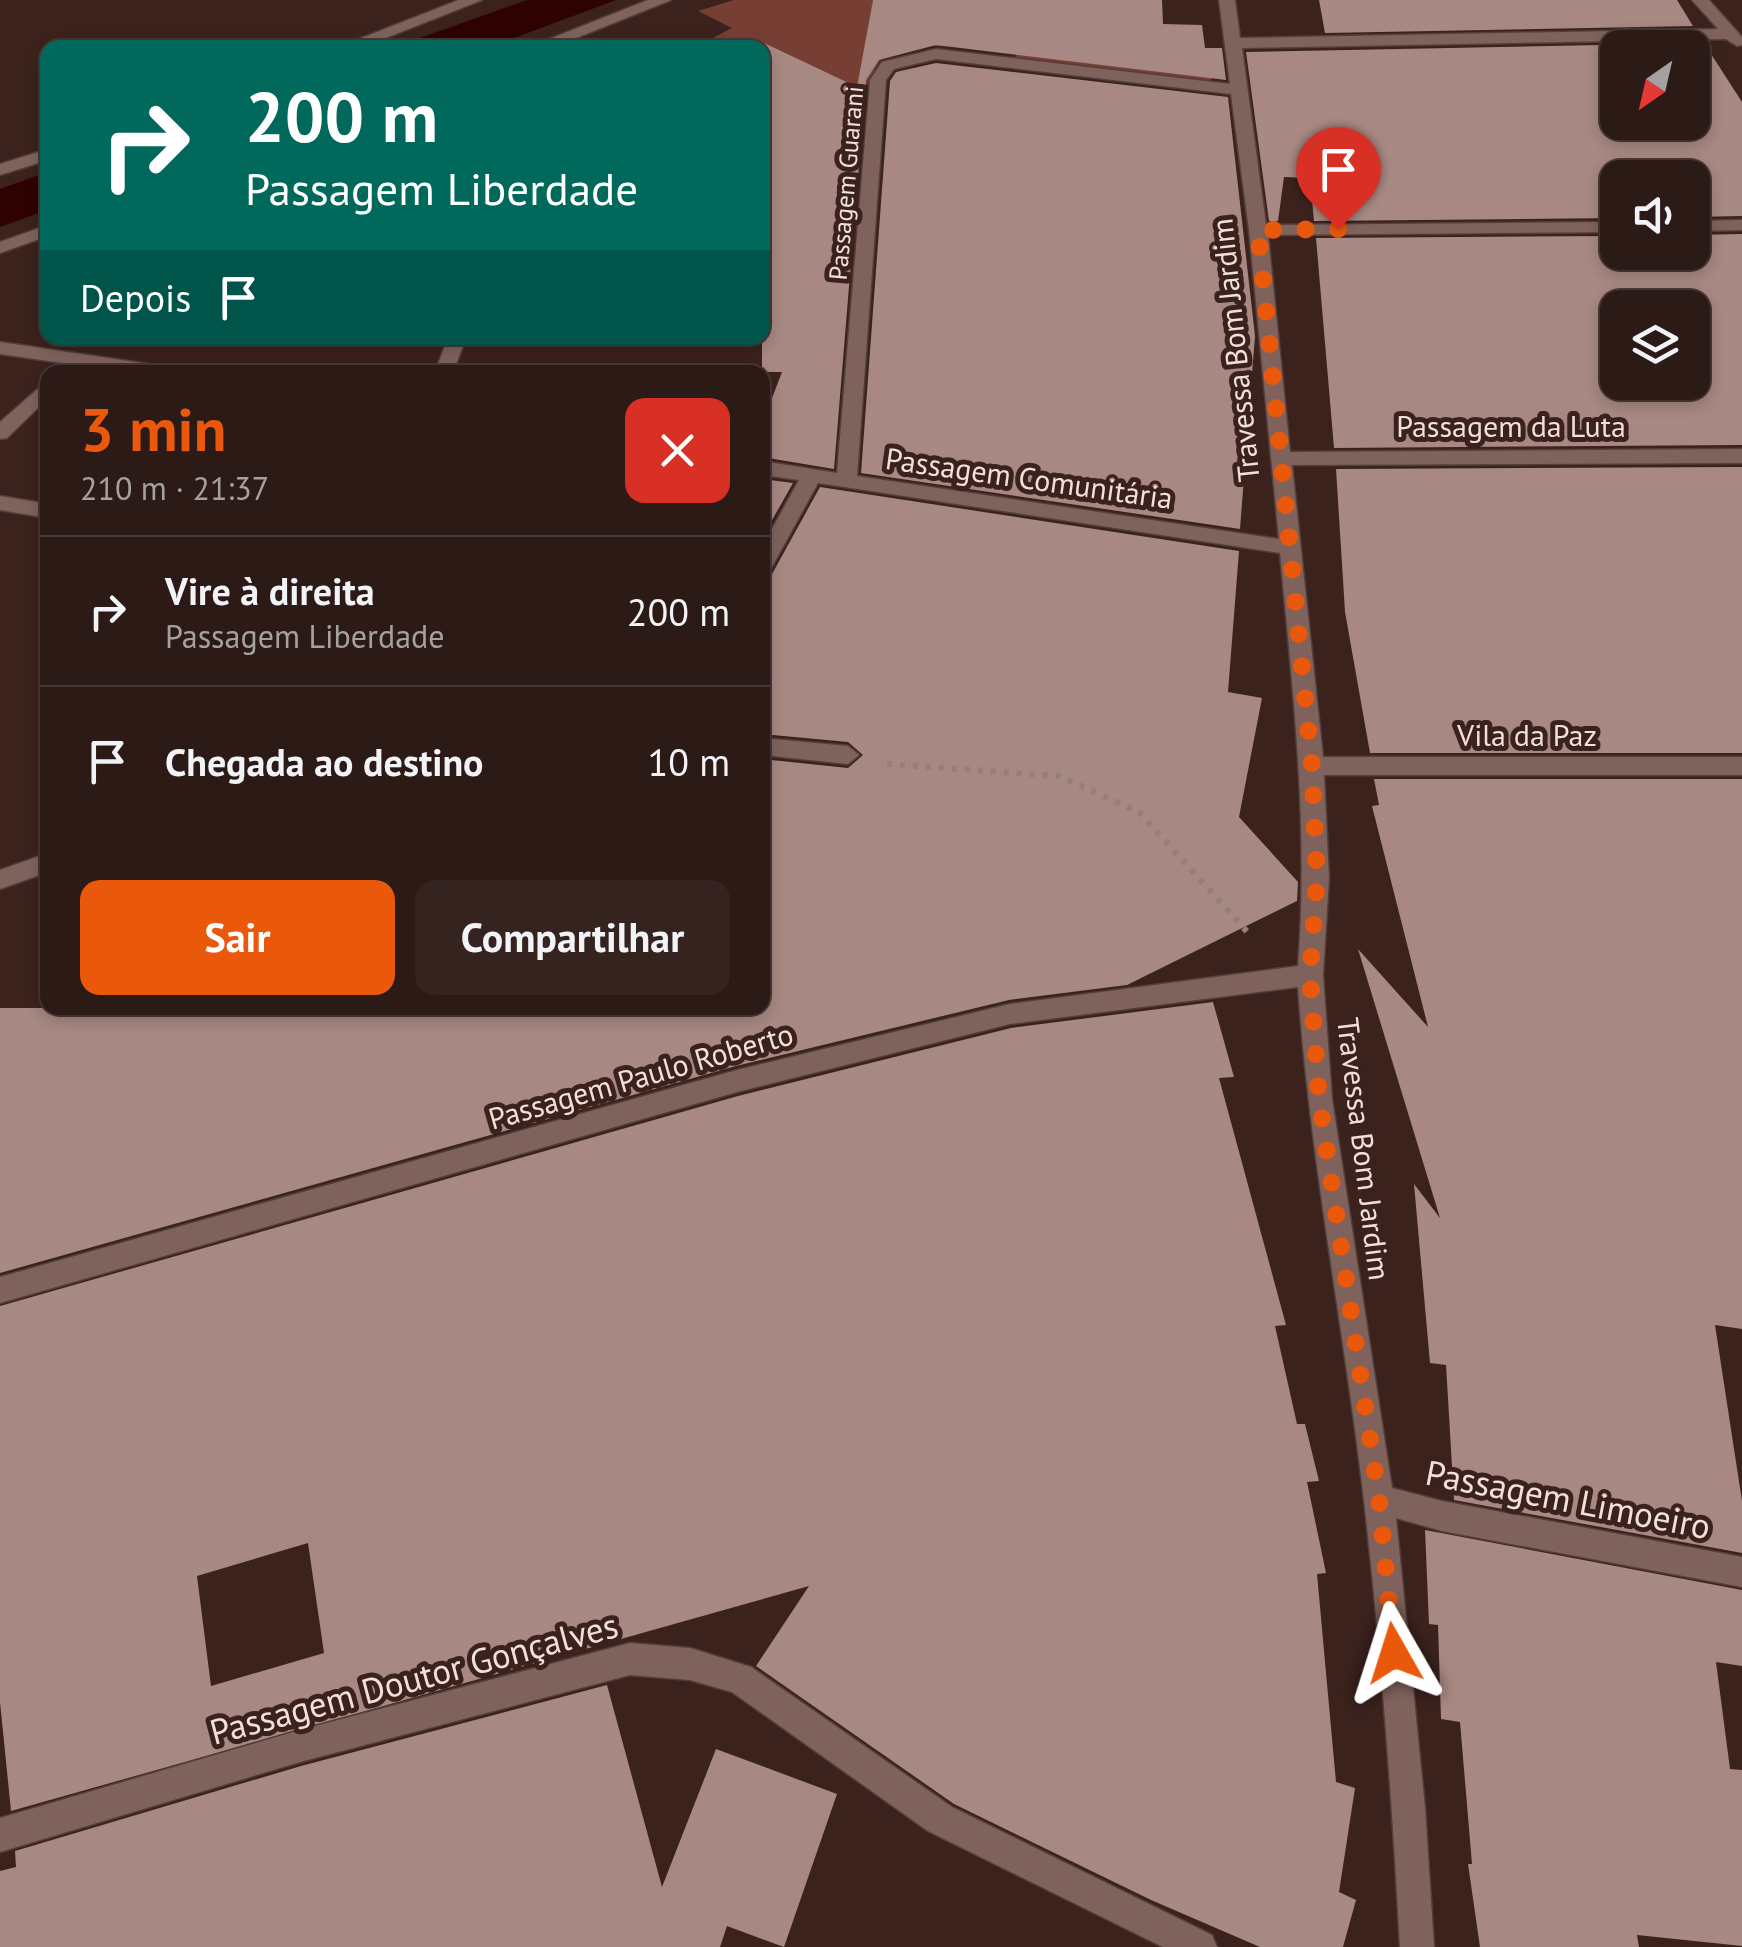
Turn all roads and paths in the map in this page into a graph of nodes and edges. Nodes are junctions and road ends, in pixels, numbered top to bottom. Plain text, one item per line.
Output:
1 (474, 0) edge
2 (663, 0) edge
3 (1227, 0) edge
4 (1700, 0) edge
5 (366, 40) edge
6 (556, 40) edge
7 (1736, 41) edge
8 (1233, 43) junction
9 (1239, 90) junction
10 (40, 157) edge
11 (0, 170) edge
12 (1710, 226) edge
13 (1742, 226) edge
14 (1600, 227) edge
15 (1258, 230) junction
16 (40, 233) edge
17 (0, 248) edge
18 (0, 348) edge
19 (64, 365) edge
20 (40, 394) edge
21 (0, 433) edge
22 (1742, 456) edge
23 (1281, 459) junction
24 (770, 469) edge
25 (812, 476) junction
26 (846, 483) junction
27 (0, 503) edge
28 (40, 510) edge
29 (1287, 547) junction
30 (770, 552) edge
31 (770, 747) edge
32 (848, 755) joint
33 (1312, 766) junction
34 (1742, 766) edge
35 (40, 865) edge
36 (0, 880) edge
37 (1310, 975) junction
38 (1278, 980) junction
39 (0, 1290) edge
40 (1379, 1499) junction
41 (1742, 1572) edge
42 (0, 1836) edge
43 (1200, 1947) edge
44 (1417, 1947) edge

1 - 5 street
2 - 6 street
3 - 8 street, Travessa Bom Jardim
4 - 7 street
7 - 8 street
8 - 9 street, Travessa Bom Jardim
9 - 15 street, Travessa Bom Jardim
9 - 26 street, Passagem Guarani
10 - 11 street
12 - 13 street
14 - 15 street
15 - 23 street, Travessa Bom Jardim
16 - 17 street
18 - 19 street
20 - 21 street
22 - 23 street, Passagem da Luta
23 - 29 street, Travessa Bom Jardim
24 - 25 street, Passagem Comunitária
25 - 26 street, Passagem Comunitária
25 - 30 street
26 - 29 street, Passagem Comunitária
27 - 28 street
29 - 33 street, Travessa Bom Jardim
31 - 32 street
32 - 38 path
33 - 34 street, Vila da Paz
33 - 37 street, Travessa Bom Jardim
35 - 36 street
37 - 38 street, Passagem Paulo Roberto
37 - 40 street, Travessa Bom Jardim
38 - 39 street, Passagem Paulo Roberto
40 - 41 street, Passagem Limoeiro
40 - 44 street, Travessa Bom Jardim
42 - 43 street, Passagem Doutor Gonçalves

